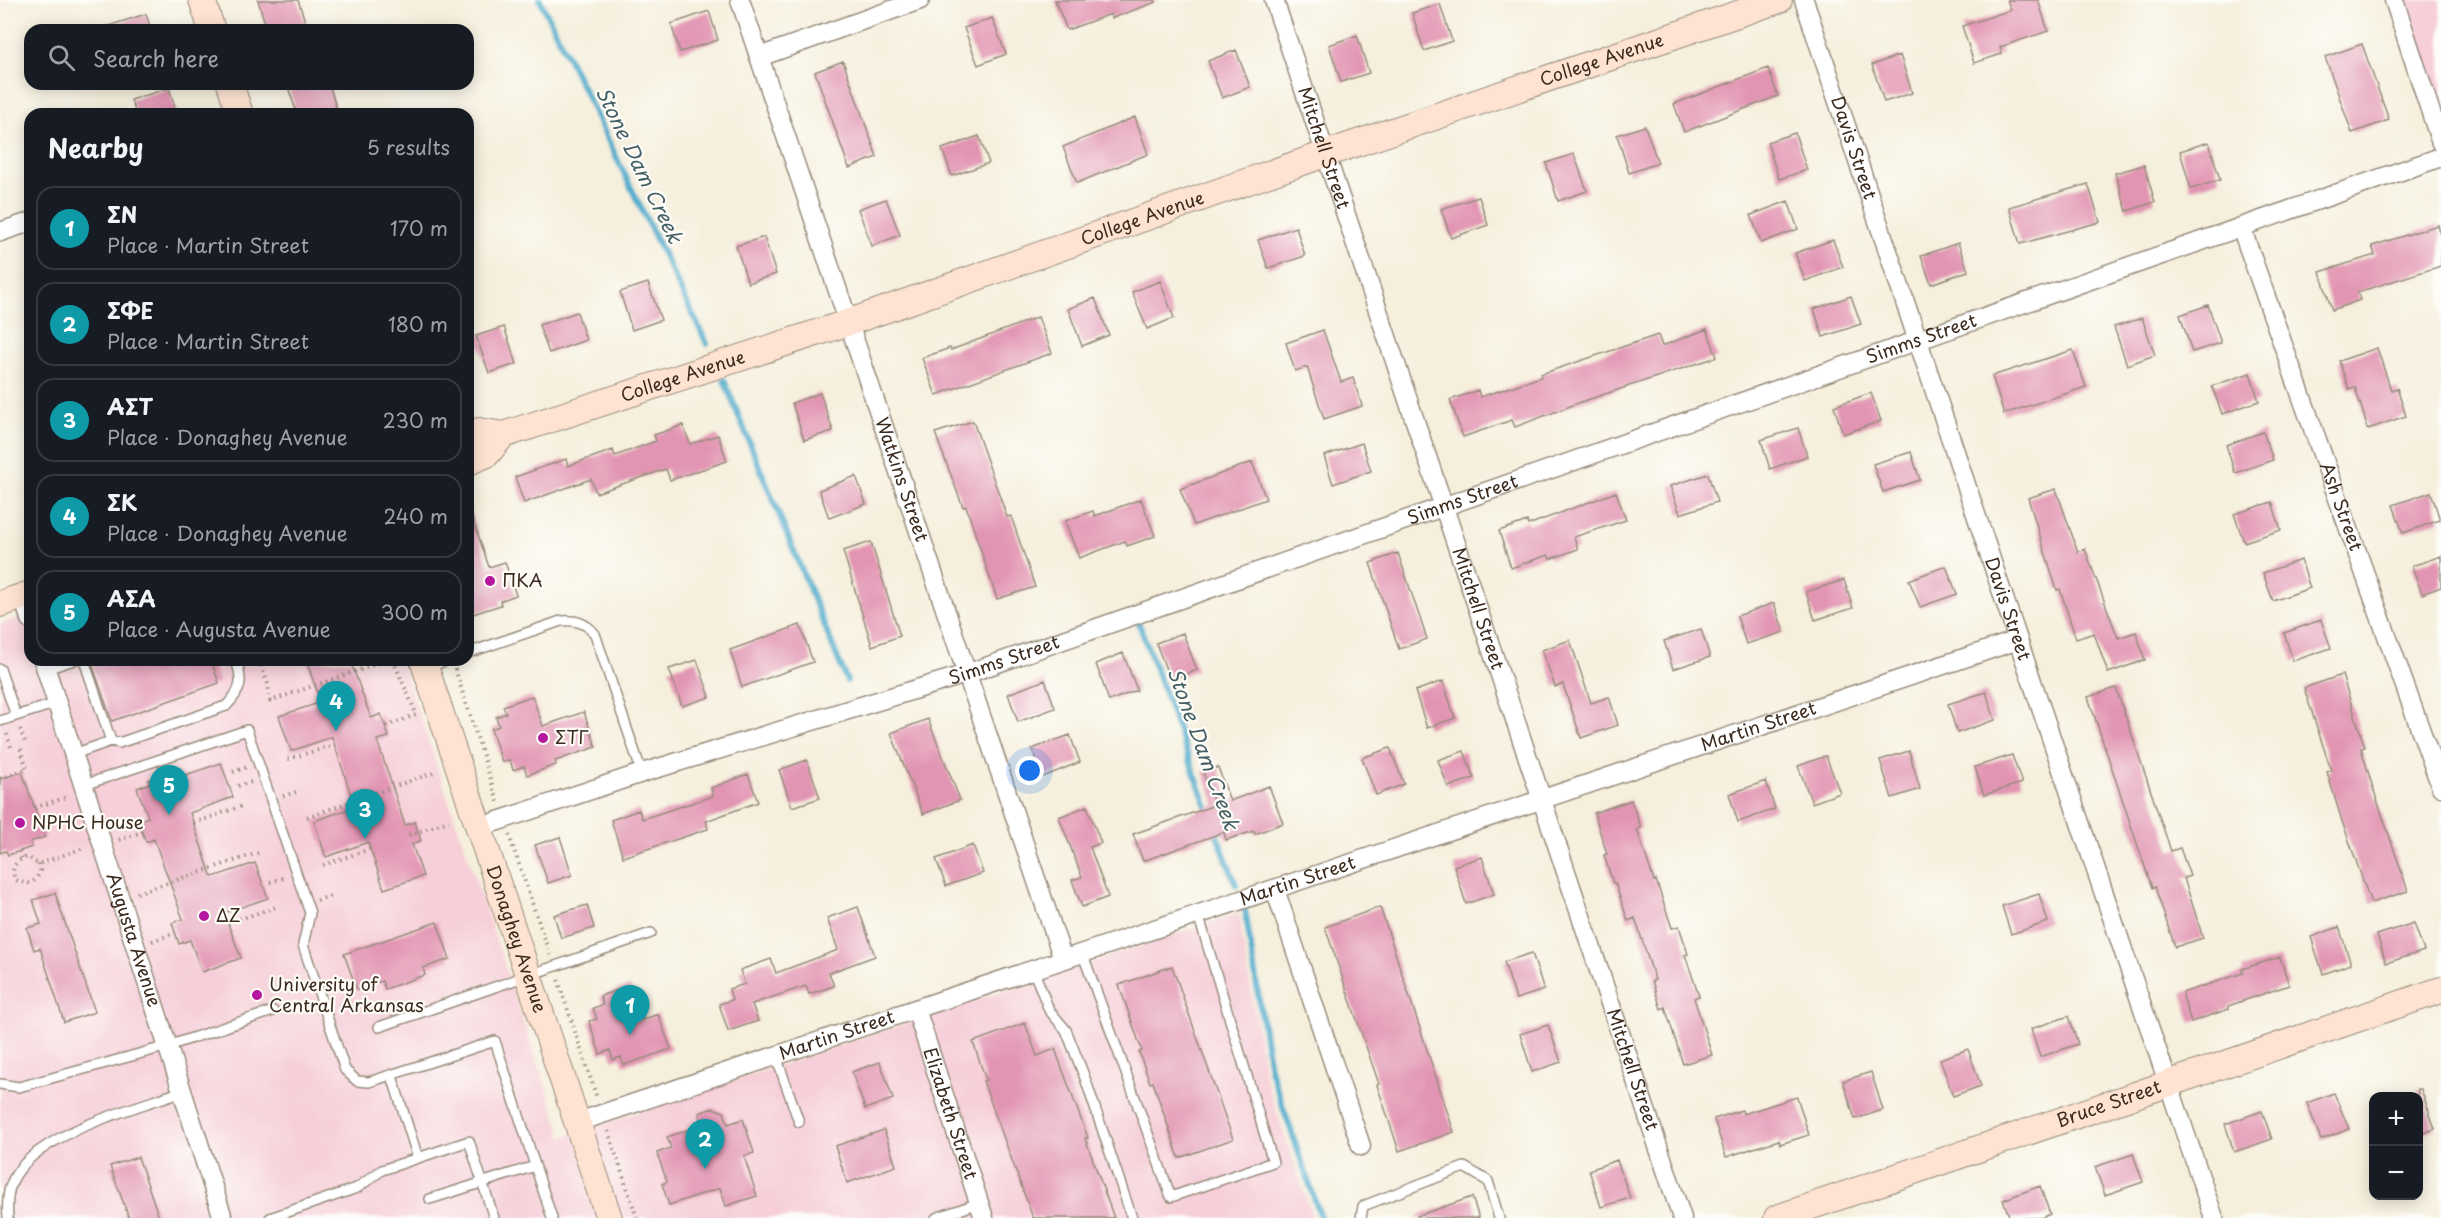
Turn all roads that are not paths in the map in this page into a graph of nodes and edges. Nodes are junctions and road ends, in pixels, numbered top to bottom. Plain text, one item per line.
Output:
1 (202, 0) edge
2 (740, 0) edge
3 (920, 0) edge
4 (1274, 0) edge
5 (1779, 0) edge
6 (1804, 0) edge
7 (2394, 0) edge
8 (210, 24) edge
9 (759, 57) junction
10 (232, 90) edge
11 (238, 108) edge
12 (2441, 143) edge
13 (1325, 154) junction
14 (2441, 157) edge
15 (24, 224) edge
16 (2241, 227) junction
17 (0, 232) edge
18 (850, 322) junction
19 (1919, 340) junction
20 (474, 433) edge
21 (503, 435) junction
22 (474, 460) edge
23 (1443, 507) junction
24 (2018, 640) junction
25 (474, 651) edge
26 (46, 666) edge
27 (86, 666) edge
28 (238, 666) edge
29 (438, 666) edge
30 (0, 669) edge
31 (966, 674) junction
32 (57, 703) junction
33 (16, 716) junction
34 (0, 722) edge
35 (111, 741) junction
36 (74, 754) junction
37 (642, 773) junction
38 (2441, 787) edge
39 (77, 790) junction
40 (1542, 801) junction
41 (492, 823) junction
42 (1275, 889) junction
43 (1198, 914) junction
44 (651, 933) dead end
45 (1082, 952) junction
46 (1063, 959) junction
47 (1033, 969) junction
48 (529, 975) junction
49 (2441, 990) edge
50 (916, 1009) junction
51 (273, 1011) dead end
52 (379, 1027) dead end
53 (168, 1046) junction
54 (776, 1056) junction
55 (392, 1076) junction
56 (2169, 1083) junction
57 (0, 1084) edge
58 (183, 1091) junction
59 (578, 1122) junction
60 (799, 1122) dead end
61 (1361, 1146) dead end
62 (418, 1158) junction
63 (535, 1166) junction
64 (483, 1182) junction
65 (430, 1199) dead end
66 (982, 1210) edge
67 (939, 1217) edge
68 (8, 1218) edge
69 (224, 1218) edge
70 (270, 1218) edge
71 (494, 1218) edge
72 (552, 1218) edge
73 (609, 1218) edge
74 (1132, 1218) edge
75 (1361, 1218) edge
76 (1499, 1218) edge
77 (1682, 1218) edge
78 (1777, 1218) edge
79 (2214, 1218) edge

1 - 8 street
2 - 9 street, Watkins Street
3 - 9 street
4 - 13 street, Mitchell Street
5 - 13 street, College Avenue
6 - 19 street, Davis Street
7 - 12 street
9 - 18 street, Watkins Street
10 - 11 street
13 - 18 street, College Avenue
13 - 23 street, Mitchell Street
14 - 16 street, Simms Street
15 - 17 street
16 - 19 street, Simms Street
16 - 38 street, Ash Street
18 - 21 street, College Avenue
18 - 31 street, Watkins Street
19 - 23 street, Simms Street
19 - 24 street, Davis Street
20 - 21 street, College Avenue
21 - 22 street, College Avenue
23 - 31 street, Simms Street
23 - 40 street, Mitchell Street
24 - 40 street, Martin Street
24 - 56 street, Davis Street
25 - 37 lane
26 - 32 street, Augusta Avenue
27 - 35 lane
28 - 35 lane
29 - 41 street, Donaghey Avenue
30 - 33 lane
31 - 37 street, Simms Street
31 - 46 street, Watkins Street
32 - 33 lane
32 - 36 street, Augusta Avenue
33 - 34 lane
35 - 36 lane
36 - 39 street, Augusta Avenue
37 - 41 street, Simms Street
39 - 53 street, Augusta Avenue
39 - 55 lane
40 - 42 street, Martin Street
40 - 77 street, Mitchell Street
41 - 48 street, Donaghey Avenue
42 - 43 street, Martin Street
42 - 61 street
43 - 45 street, Martin Street
43 - 45 lane
44 - 48 lane
45 - 46 street, Martin Street
46 - 47 street, Martin Street
47 - 50 street, Martin Street
47 - 74 lane
48 - 52 lane
48 - 59 street, Donaghey Avenue
49 - 56 street, Bruce Street
50 - 54 street, Martin Street
50 - 66 street, Elizabeth Street
51 - 53 lane
53 - 57 lane
53 - 58 street, Augusta Avenue
54 - 59 street, Martin Street
54 - 60 lane
55 - 62 lane
55 - 63 lane
56 - 78 street, Bruce Street
56 - 79 street, Davis Street
58 - 68 lane
58 - 69 street, Augusta Avenue
59 - 73 street, Donaghey Avenue
62 - 64 lane
62 - 70 lane
63 - 64 lane
63 - 72 lane
64 - 65 lane
64 - 71 lane
66 - 67 lane
75 - 76 lane

